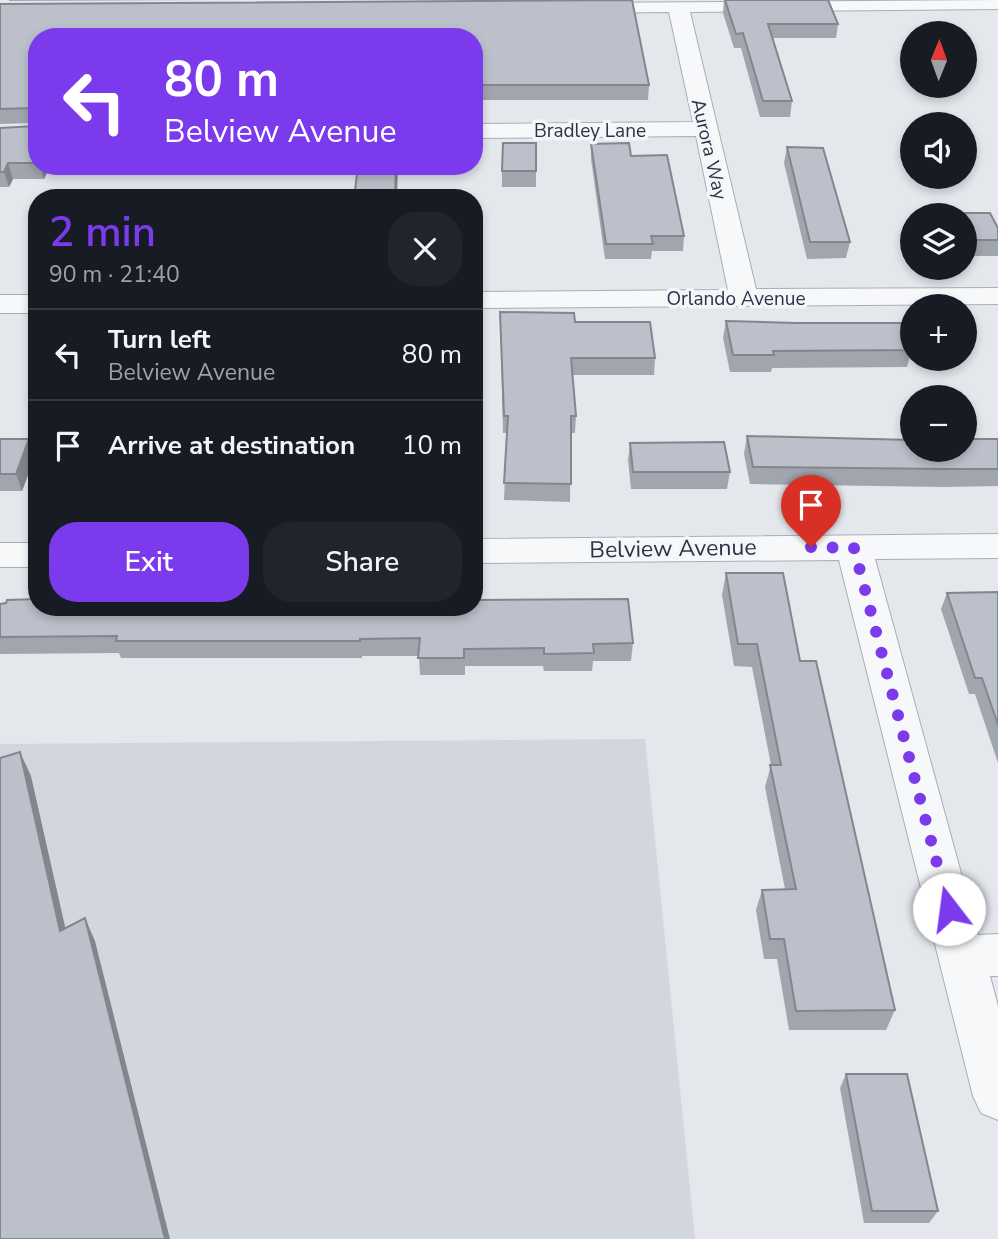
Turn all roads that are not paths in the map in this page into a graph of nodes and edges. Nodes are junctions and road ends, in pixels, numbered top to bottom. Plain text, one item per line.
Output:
1 (677, 3) edge
2 (998, 3) edge
3 (567, 7) edge
4 (706, 129) junction
5 (483, 131) edge
6 (998, 296) edge
7 (744, 298) junction
8 (483, 300) edge
9 (0, 304) edge
10 (28, 304) edge
11 (998, 546) edge
12 (854, 548) junction
13 (483, 551) edge
14 (0, 555) edge
15 (28, 555) edge
16 (980, 956) edge
17 (998, 1096) edge

1 - 2 street
1 - 3 street
1 - 4 street, Aurora Way
4 - 5 street, Bradley Lane
4 - 7 street, Aurora Way
6 - 7 street, Orlando Avenue
7 - 8 street, Orlando Avenue
9 - 10 street
11 - 12 street, Belview Avenue
12 - 13 street, Belview Avenue
12 - 16 street
14 - 15 street
16 - 17 street

